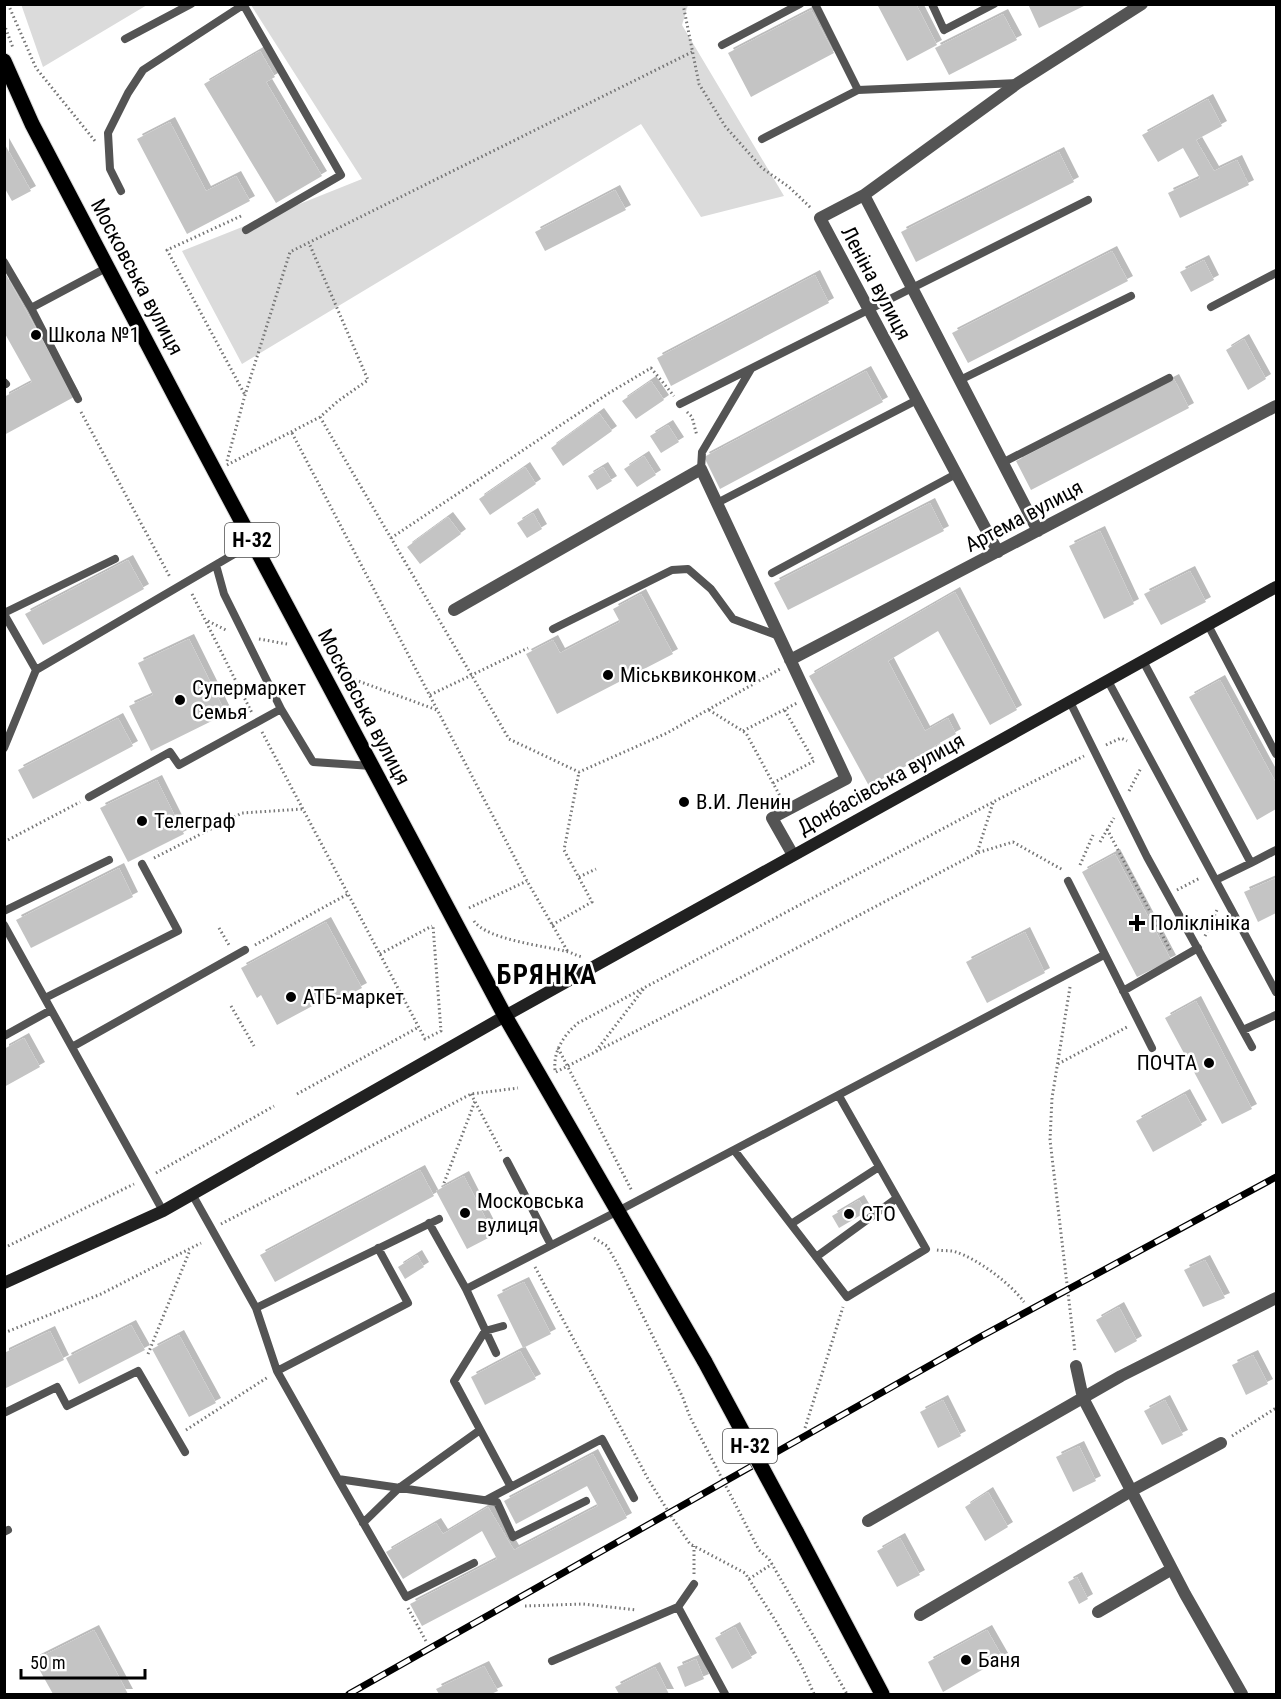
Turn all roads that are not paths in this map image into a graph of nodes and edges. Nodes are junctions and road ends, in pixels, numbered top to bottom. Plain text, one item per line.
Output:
1 (191, 4) edge
2 (800, 4) edge
3 (815, 4) edge
4 (932, 4) edge
5 (994, 4) edge
6 (1142, 4) edge
7 (243, 5) edge
8 (125, 39) dead end
9 (722, 45) dead end
10 (4, 61) edge
11 (1018, 83) junction
12 (858, 90) junction
13 (762, 139) dead end
14 (121, 191) dead end
15 (864, 195) junction
16 (1088, 200) dead end
17 (246, 230) dead end
18 (4, 262) edge
19 (108, 267) junction
20 (1276, 273) edge
21 (912, 288) junction
22 (1131, 296) dead end
23 (1211, 307) dead end
24 (31, 308) junction
25 (869, 310) junction
26 (751, 368) junction
27 (1169, 378) dead end
28 (960, 380) junction
29 (78, 399) dead end
30 (917, 400) junction
31 (680, 404) road end
32 (1276, 406) edge
33 (1002, 463) junction
34 (701, 469) junction
35 (956, 474) junction
36 (717, 503) junction
37 (1038, 531) junction
38 (253, 543) junction
39 (998, 552) junction
40 (115, 559) dead end
41 (216, 565) junction
42 (772, 573) dead end
43 (1276, 587) edge
44 (454, 610) dead end
45 (4, 613) edge
46 (1208, 625) junction
47 (553, 629) dead end
48 (779, 636) junction
49 (1143, 661) junction
50 (786, 664) junction
51 (36, 670) junction
52 (1108, 681) junction
53 (1070, 702) junction
54 (281, 709) junction
55 (4, 748) edge
56 (1276, 754) edge
57 (372, 766) junction
58 (89, 797) road end
59 (1276, 850) edge
60 (793, 855) junction
61 (110, 860) dead end
62 (1251, 862) junction
63 (142, 864) road end
64 (1068, 877) road end
65 (1216, 880) junction
66 (4, 911) edge
67 (4, 925) edge
68 (1200, 944) junction
69 (245, 950) road end
70 (1104, 955) junction
71 (1123, 991) junction
72 (1276, 992) edge
73 (45, 998) junction
74 (51, 1010) junction
75 (1276, 1015) edge
76 (505, 1016) junction
77 (1243, 1030) junction
78 (4, 1036) edge
79 (72, 1047) junction
80 (1252, 1047) dead end
81 (1152, 1048) dead end
82 (839, 1096) junction
83 (734, 1150) junction
84 (507, 1161) dead end
85 (879, 1167) junction
86 (192, 1194) junction
87 (897, 1198) junction
88 (163, 1211) junction
89 (618, 1211) junction
90 (439, 1219) dead end
91 (429, 1223) junction
92 (791, 1224) junction
93 (551, 1245) junction
94 (378, 1248) junction
95 (816, 1257) junction
96 (4, 1283) edge
97 (466, 1289) junction
98 (1276, 1298) edge
99 (256, 1308) junction
100 (503, 1326) dead end
101 (485, 1331) junction
102 (496, 1353) dead end
103 (1076, 1366) road end
104 (278, 1371) junction
105 (1083, 1398) junction
106 (4, 1413) edge
107 (480, 1430) junction
108 (1221, 1443) road end
109 (185, 1452) dead end
110 (338, 1479) junction
111 (511, 1487) junction
112 (399, 1488) junction
113 (1131, 1491) junction
114 (634, 1498) dead end
115 (486, 1500) junction
116 (586, 1500) dead end
117 (868, 1521) dead end
118 (363, 1523) junction
119 (474, 1563) dead end
120 (1172, 1569) junction
121 (694, 1584) road end
122 (678, 1606) junction
123 (1098, 1612) dead end
124 (920, 1615) dead end
125 (552, 1661) dead end
126 (725, 1695) edge
127 (882, 1695) edge
128 (1242, 1695) edge

1 - 8 lane
2 - 9 lane
3 - 12 lane
4 - 5 lane
6 - 11 street
7 - 14 lane
7 - 17 lane
10 - 19 main road, Московська вулиця / Н-32
11 - 12 lane
11 - 15 street
12 - 13 lane
15 - 21 street, Леніна вулиця
15 - 25 street, Леніна вулиця
16 - 21 lane
18 - 24 lane
19 - 24 lane
19 - 38 main road, Московська вулиця / Н-32
20 - 23 lane
21 - 25 lane
21 - 28 street, Леніна вулиця
22 - 28 lane
24 - 29 lane
25 - 26 lane
25 - 30 street, Леніна вулиця
26 - 31 lane
26 - 34 lane
27 - 33 lane
28 - 33 street, Леніна вулиця
30 - 35 street, Леніна вулиця
30 - 36 lane
32 - 37 street, Артема вулиця
33 - 37 street, Леніна вулиця
34 - 36 street
34 - 44 street
35 - 39 street, Леніна вулиця
35 - 42 lane
36 - 48 street
37 - 39 street, Артема вулиця
38 - 41 lane
38 - 57 main road, Московська вулиця / Н-32
39 - 50 street, Артема вулиця
40 - 45 lane
41 - 51 lane
41 - 54 lane
43 - 46 street, Донбасівська вулиця
45 - 51 lane
46 - 49 street, Донбасівська вулиця
46 - 56 lane
47 - 48 lane
48 - 50 street
49 - 52 street, Донбасівська вулиця
49 - 62 lane
50 - 60 street
51 - 55 lane
52 - 53 street, Донбасівська вулиця
52 - 65 lane
53 - 60 street, Донбасівська вулиця
53 - 68 lane
54 - 57 lane
54 - 58 lane
57 - 76 main road, Московська вулиця / Н-32
59 - 62 lane
60 - 76 street, Донбасівська вулиця
61 - 66 lane
62 - 65 lane
63 - 73 lane
64 - 70 lane
65 - 72 lane
67 - 73 lane
68 - 71 lane
68 - 77 lane
69 - 79 lane
70 - 71 lane
70 - 82 lane
71 - 81 lane
73 - 74 lane
74 - 78 lane
74 - 79 lane
75 - 77 lane
76 - 86 street, Донбасівська вулиця
76 - 89 main road, Московська вулиця / Н-32
77 - 80 lane
79 - 88 lane
82 - 83 lane
82 - 85 lane
83 - 89 lane
83 - 92 lane
84 - 93 lane
85 - 87 lane
85 - 92 lane
86 - 88 street, Донбасівська вулиця
86 - 99 lane
87 - 95 lane
87 - 95 lane
88 - 96 street, Донбасівська вулиця
89 - 93 lane
89 - 127 main road, Московська вулиця / Н-32, bridge
90 - 91 lane
91 - 94 lane
91 - 97 lane
92 - 95 lane
93 - 97 lane
94 - 99 lane
94 - 104 lane
97 - 101 lane
98 - 105 street
99 - 104 lane
100 - 101 lane
101 - 102 lane
101 - 107 lane
103 - 105 street
104 - 110 lane
105 - 113 street
105 - 117 street
106 - 109 lane
107 - 111 lane
107 - 112 lane
108 - 113 street
110 - 112 lane
110 - 118 lane
111 - 114 lane
111 - 115 lane
112 - 115 lane
112 - 118 lane
113 - 120 street
113 - 124 street
115 - 116 lane
118 - 119 lane
120 - 123 street
120 - 128 street
121 - 122 lane
122 - 125 lane
122 - 126 lane

